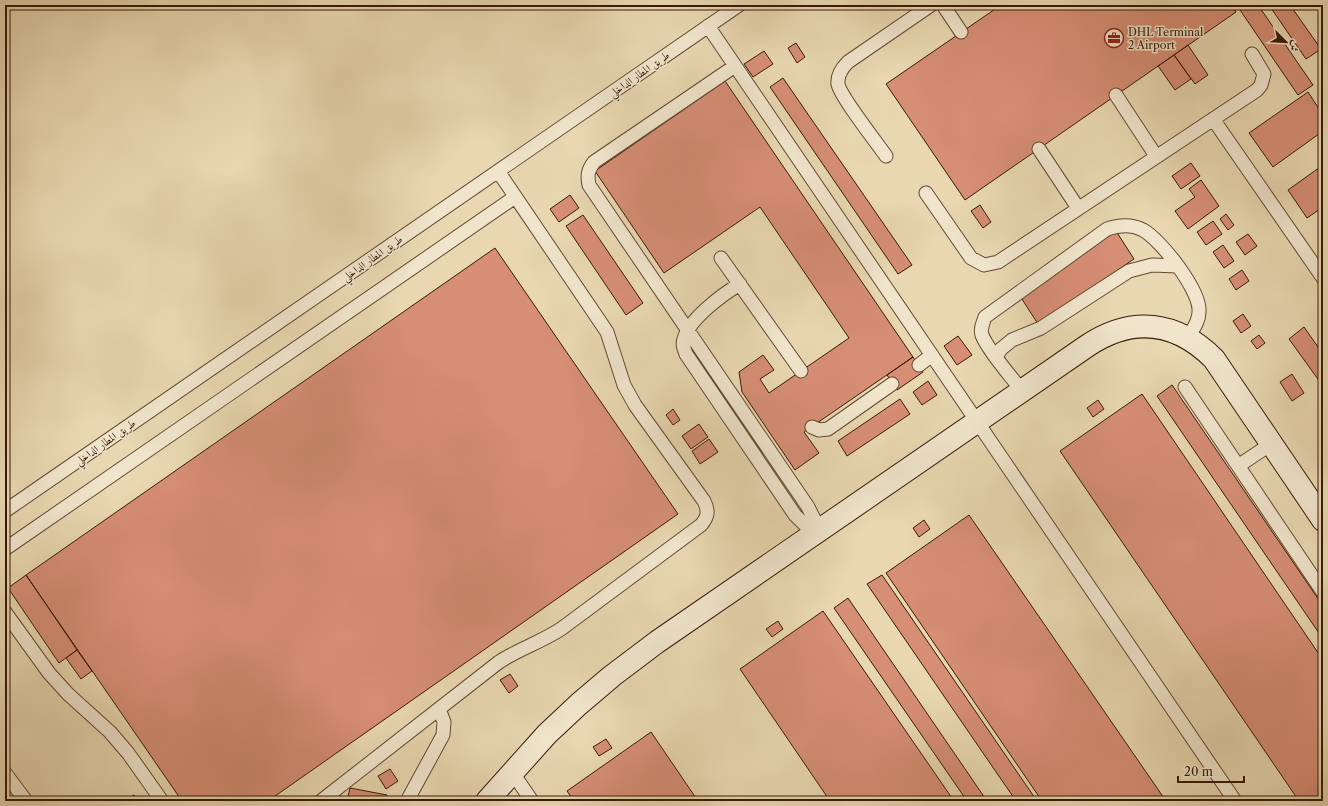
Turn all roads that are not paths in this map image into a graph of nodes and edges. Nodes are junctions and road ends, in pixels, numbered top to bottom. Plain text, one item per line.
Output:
1 (739, 5) edge
2 (931, 5) edge
3 (943, 5) edge
4 (708, 26) junction
5 (961, 32) dead end
6 (1252, 54) dead end
7 (735, 66) junction
8 (1116, 95) dead end
9 (1213, 119) junction
10 (1039, 149) dead end
11 (886, 156) dead end
12 (1156, 156) junction
13 (498, 171) junction
14 (926, 193) dead end
15 (515, 197) junction
16 (1078, 208) junction
17 (721, 258) dead end
18 (1177, 266) junction
19 (1323, 278) edge
20 (740, 284) junction
21 (687, 331) junction
22 (1188, 337) junction
23 (932, 355) junction
24 (996, 357) junction
25 (919, 365) dead end
26 (801, 371) dead end
27 (892, 384) dead end
28 (1186, 387) dead end
29 (1022, 391) junction
30 (978, 422) junction
31 (812, 427) dead end
32 (1271, 444) junction
33 (1238, 466) junction
34 (5, 511) edge
35 (1323, 520) edge
36 (817, 532) junction
37 (5, 549) edge
38 (1323, 592) edge
39 (5, 612) edge
40 (439, 709) junction
41 (512, 772) junction
42 (5, 773) edge
43 (26, 801) edge
44 (162, 801) edge
45 (321, 801) edge
46 (407, 801) edge
47 (487, 801) edge
48 (532, 801) edge
49 (1235, 801) edge

1 - 4 lane, طريق المطار الداخلي
2 - 11 lane
3 - 5 lane
4 - 7 lane
4 - 13 lane, طريق المطار الداخلي
6 - 9 lane
7 - 21 lane
7 - 23 lane
8 - 12 lane
9 - 12 lane
9 - 19 lane
10 - 16 lane
12 - 16 lane
13 - 15 lane
13 - 34 lane, طريق المطار الداخلي
14 - 16 lane
15 - 37 lane
15 - 40 lane
17 - 20 lane
18 - 22 lane
18 - 24 lane
18 - 24 lane
20 - 21 lane
20 - 26 lane
21 - 36 lane
22 - 29 street
22 - 32 street
23 - 25 lane
23 - 30 lane
24 - 29 lane
27 - 31 lane
28 - 33 lane
29 - 30 street
30 - 36 street
30 - 49 lane
32 - 33 lane
32 - 35 street
33 - 38 lane
36 - 41 street
39 - 44 lane
40 - 45 lane
40 - 46 lane
41 - 47 street
41 - 48 lane
42 - 43 lane

